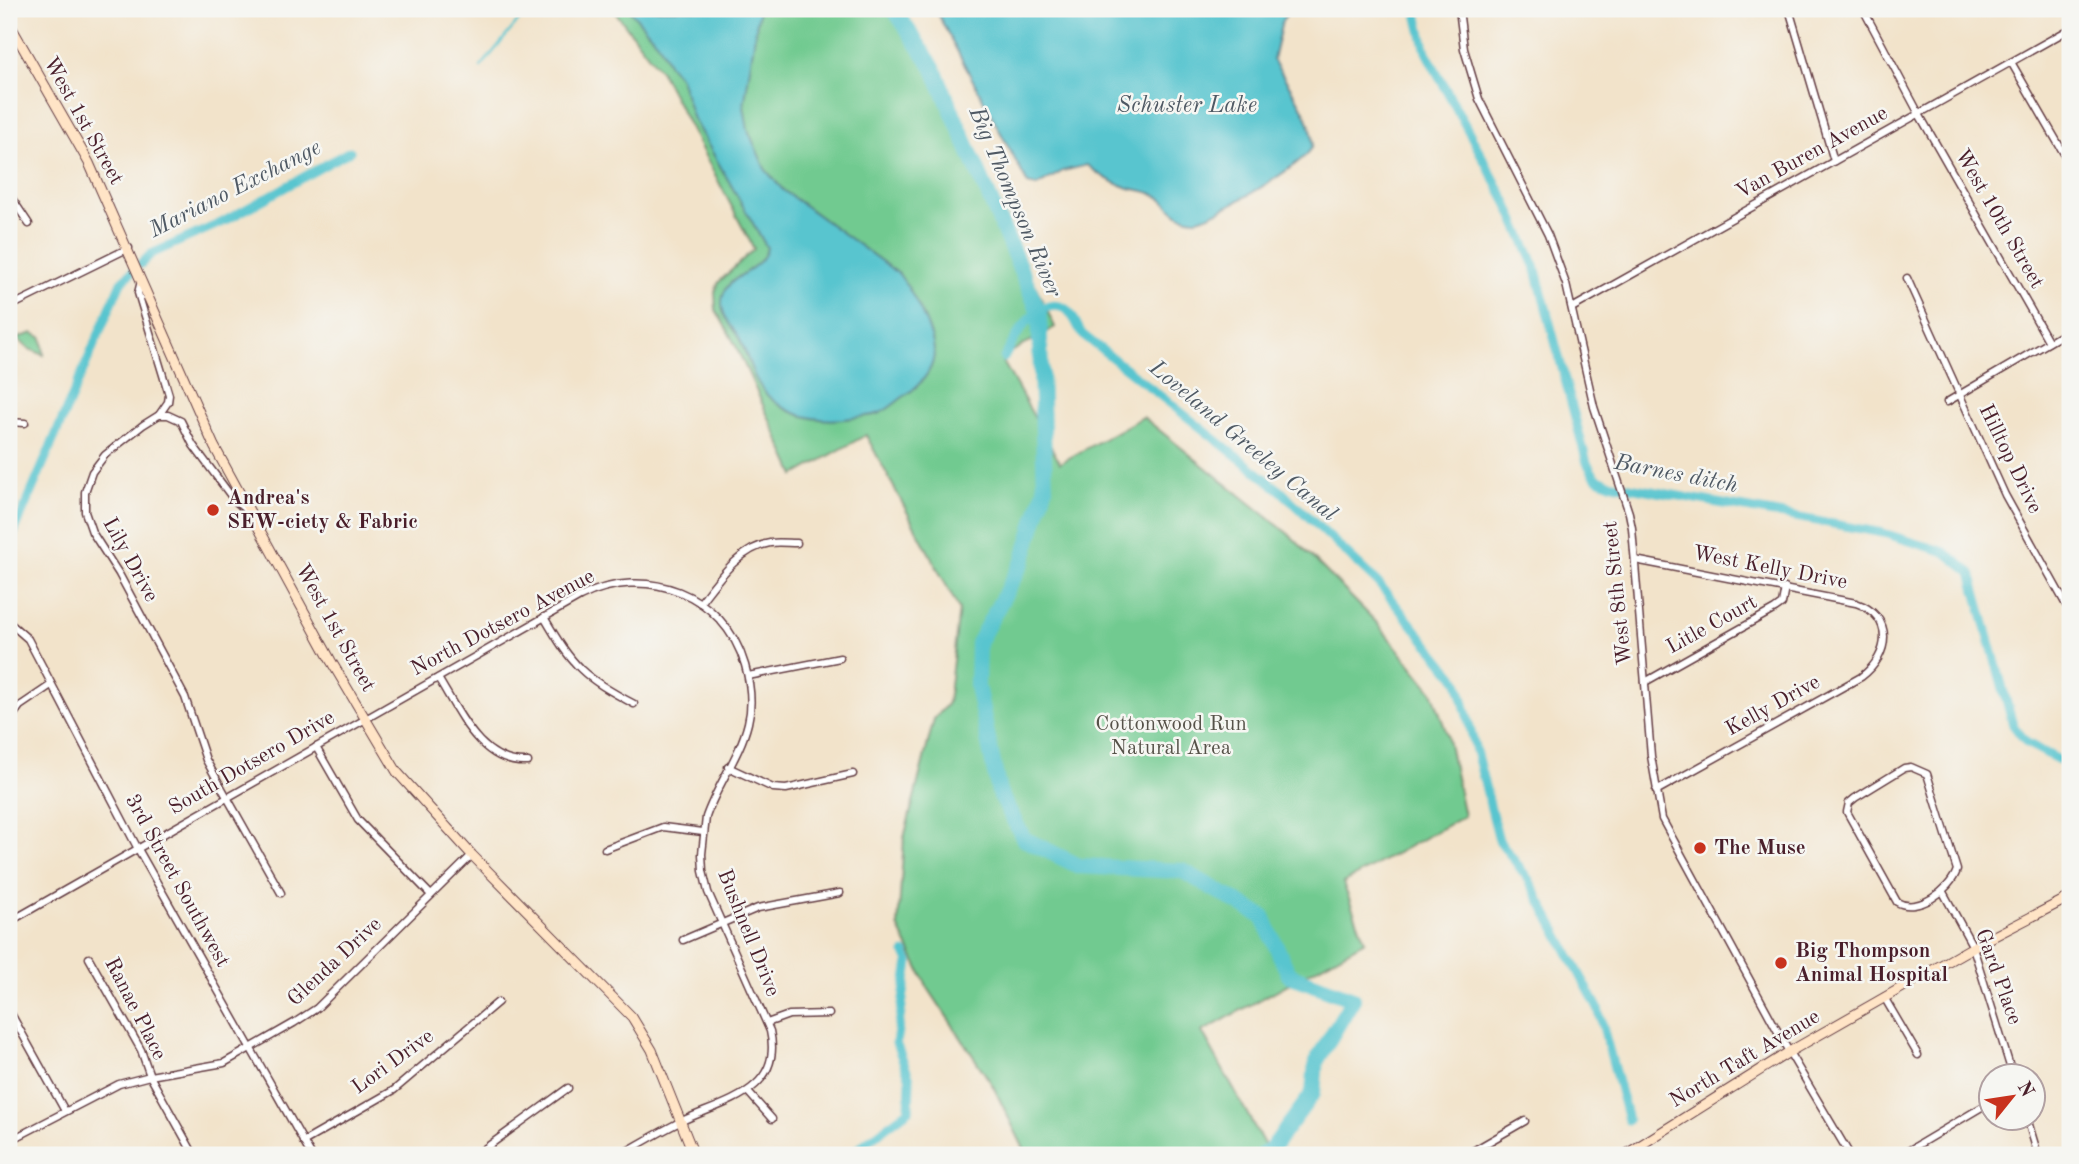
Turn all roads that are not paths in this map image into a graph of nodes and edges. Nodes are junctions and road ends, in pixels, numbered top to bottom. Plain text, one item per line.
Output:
1 (1459, 9) edge
2 (1789, 9) edge
3 (1863, 9) edge
4 (9, 23) edge
5 (2070, 30) edge
6 (2011, 62) junction
7 (1919, 114) junction
8 (1834, 161) junction
9 (2070, 164) edge
10 (9, 194) edge
11 (29, 225) dead end
12 (129, 248) junction
13 (1907, 278) dead end
14 (141, 279) junction
15 (9, 307) edge
16 (1572, 308) junction
17 (2070, 330) edge
18 (2049, 342) junction
19 (1960, 395) junction
20 (1947, 402) dead end
21 (159, 415) junction
22 (9, 422) edge
23 (25, 423) dead end
24 (254, 517) junction
25 (797, 543) dead end
26 (1635, 560) junction
27 (1785, 588) junction
28 (700, 603) junction
29 (2070, 612) edge
30 (544, 617) junction
31 (12, 625) dead end
32 (1884, 634) joint
33 (840, 658) dead end
34 (748, 676) junction
35 (438, 678) junction
36 (1645, 682) junction
37 (51, 685) junction
38 (634, 704) dead end
39 (366, 718) junction
40 (9, 722) edge
41 (316, 747) junction
42 (528, 762) dead end
43 (728, 767) junction
44 (853, 774) dead end
45 (1656, 791) junction
46 (228, 798) junction
47 (703, 832) junction
48 (138, 849) junction
49 (606, 849) dead end
50 (472, 855) junction
51 (1942, 892) junction
52 (281, 893) dead end
53 (841, 893) dead end
54 (431, 895) junction
55 (2070, 897) edge
56 (9, 922) edge
57 (722, 924) junction
58 (683, 940) dead end
59 (1973, 947) junction
60 (89, 958) dead end
61 (1884, 997) junction
62 (498, 1002) dead end
63 (9, 1010) edge
64 (829, 1014) dead end
65 (767, 1023) junction
66 (251, 1048) junction
67 (1789, 1052) junction
68 (1918, 1055) dead end
69 (2009, 1062) edge
70 (150, 1076) junction
71 (568, 1088) dead end
72 (748, 1092) junction
73 (1978, 1109) edge
74 (65, 1111) junction
75 (772, 1119) dead end
76 (1525, 1121) dead end
77 (680, 1122) junction
78 (2031, 1132) edge
79 (9, 1141) edge
80 (303, 1142) junction
81 (194, 1155) edge
82 (311, 1155) edge
83 (476, 1155) edge
84 (620, 1155) edge
85 (694, 1155) edge
86 (1468, 1155) edge
87 (1625, 1155) edge
88 (1850, 1155) edge
89 (1901, 1155) edge
90 (2038, 1155) edge

1 - 16 street, West 8th Street
2 - 8 street
3 - 7 street, West 10th Street
4 - 12 main road, West 1st Street
5 - 6 street, Van Buren Avenue
6 - 7 street, Van Buren Avenue
6 - 9 street
7 - 8 street, Van Buren Avenue
7 - 18 street, West 10th Street
8 - 16 street, Van Buren Avenue
10 - 11 street
12 - 14 main road, West 1st Street
12 - 15 street
13 - 19 street, Hilltop Drive
14 - 21 street
14 - 24 main road, West 1st Street
16 - 26 street, West 8th Street
17 - 18 street
18 - 19 street
19 - 20 street
19 - 29 street, Hilltop Drive
21 - 24 street
21 - 46 street, Lily Drive
22 - 23 street
24 - 39 main road, West 1st Street
25 - 28 street
26 - 27 street, West Kelly Drive
26 - 36 street, West 8th Street
27 - 32 street, West Kelly Drive
27 - 36 street, Litle Court
28 - 30 street, North Dotsero Avenue
28 - 34 street, Bushnell Drive
30 - 35 street, North Dotsero Avenue
30 - 38 street
31 - 37 street, 3rd Street Southwest
32 - 45 street, Kelly Drive
33 - 34 street
34 - 43 street, Bushnell Drive
35 - 39 street, North Dotsero Avenue
35 - 42 street
36 - 45 street, West 8th Street
37 - 40 street
37 - 48 street, 3rd Street Southwest
39 - 41 street, South Dotsero Drive
39 - 50 main road, West 1st Street
41 - 46 street, South Dotsero Drive
41 - 54 street
43 - 44 street
43 - 47 street, Bushnell Drive
45 - 67 street, West 8th Street
46 - 48 street, South Dotsero Drive
46 - 52 street, Lily Drive
47 - 49 street
47 - 57 street, Bushnell Drive
48 - 56 street, South Dotsero Drive
48 - 66 street, 3rd Street Southwest
50 - 54 street, Glenda Drive
50 - 77 main road, West 1st Street
51 - 51 street
51 - 59 street, Gard Place
53 - 57 street
54 - 66 street, Glenda Drive
55 - 59 main road, North Taft Avenue
57 - 58 street
57 - 65 street, Bushnell Drive
59 - 61 main road, North Taft Avenue
59 - 69 street, Gard Place
60 - 70 street, Ranae Place
61 - 67 main road, North Taft Avenue
61 - 68 street
62 - 80 street, Lori Drive
63 - 74 street
64 - 65 street
65 - 72 street, Bushnell Drive
66 - 70 street, Glenda Drive
66 - 80 street, 3rd Street Southwest
67 - 87 main road, North Taft Avenue
67 - 88 street, West 8th Street
70 - 74 street, Glenda Drive
70 - 81 street, Ranae Place
71 - 83 street
72 - 75 street
72 - 77 street, Bushnell Drive
73 - 89 street
74 - 79 street, Glenda Drive
76 - 86 street
77 - 84 street, Bushnell Drive
77 - 85 main road, West 1st Street
78 - 90 street
80 - 82 street, 3rd Street Southwest

